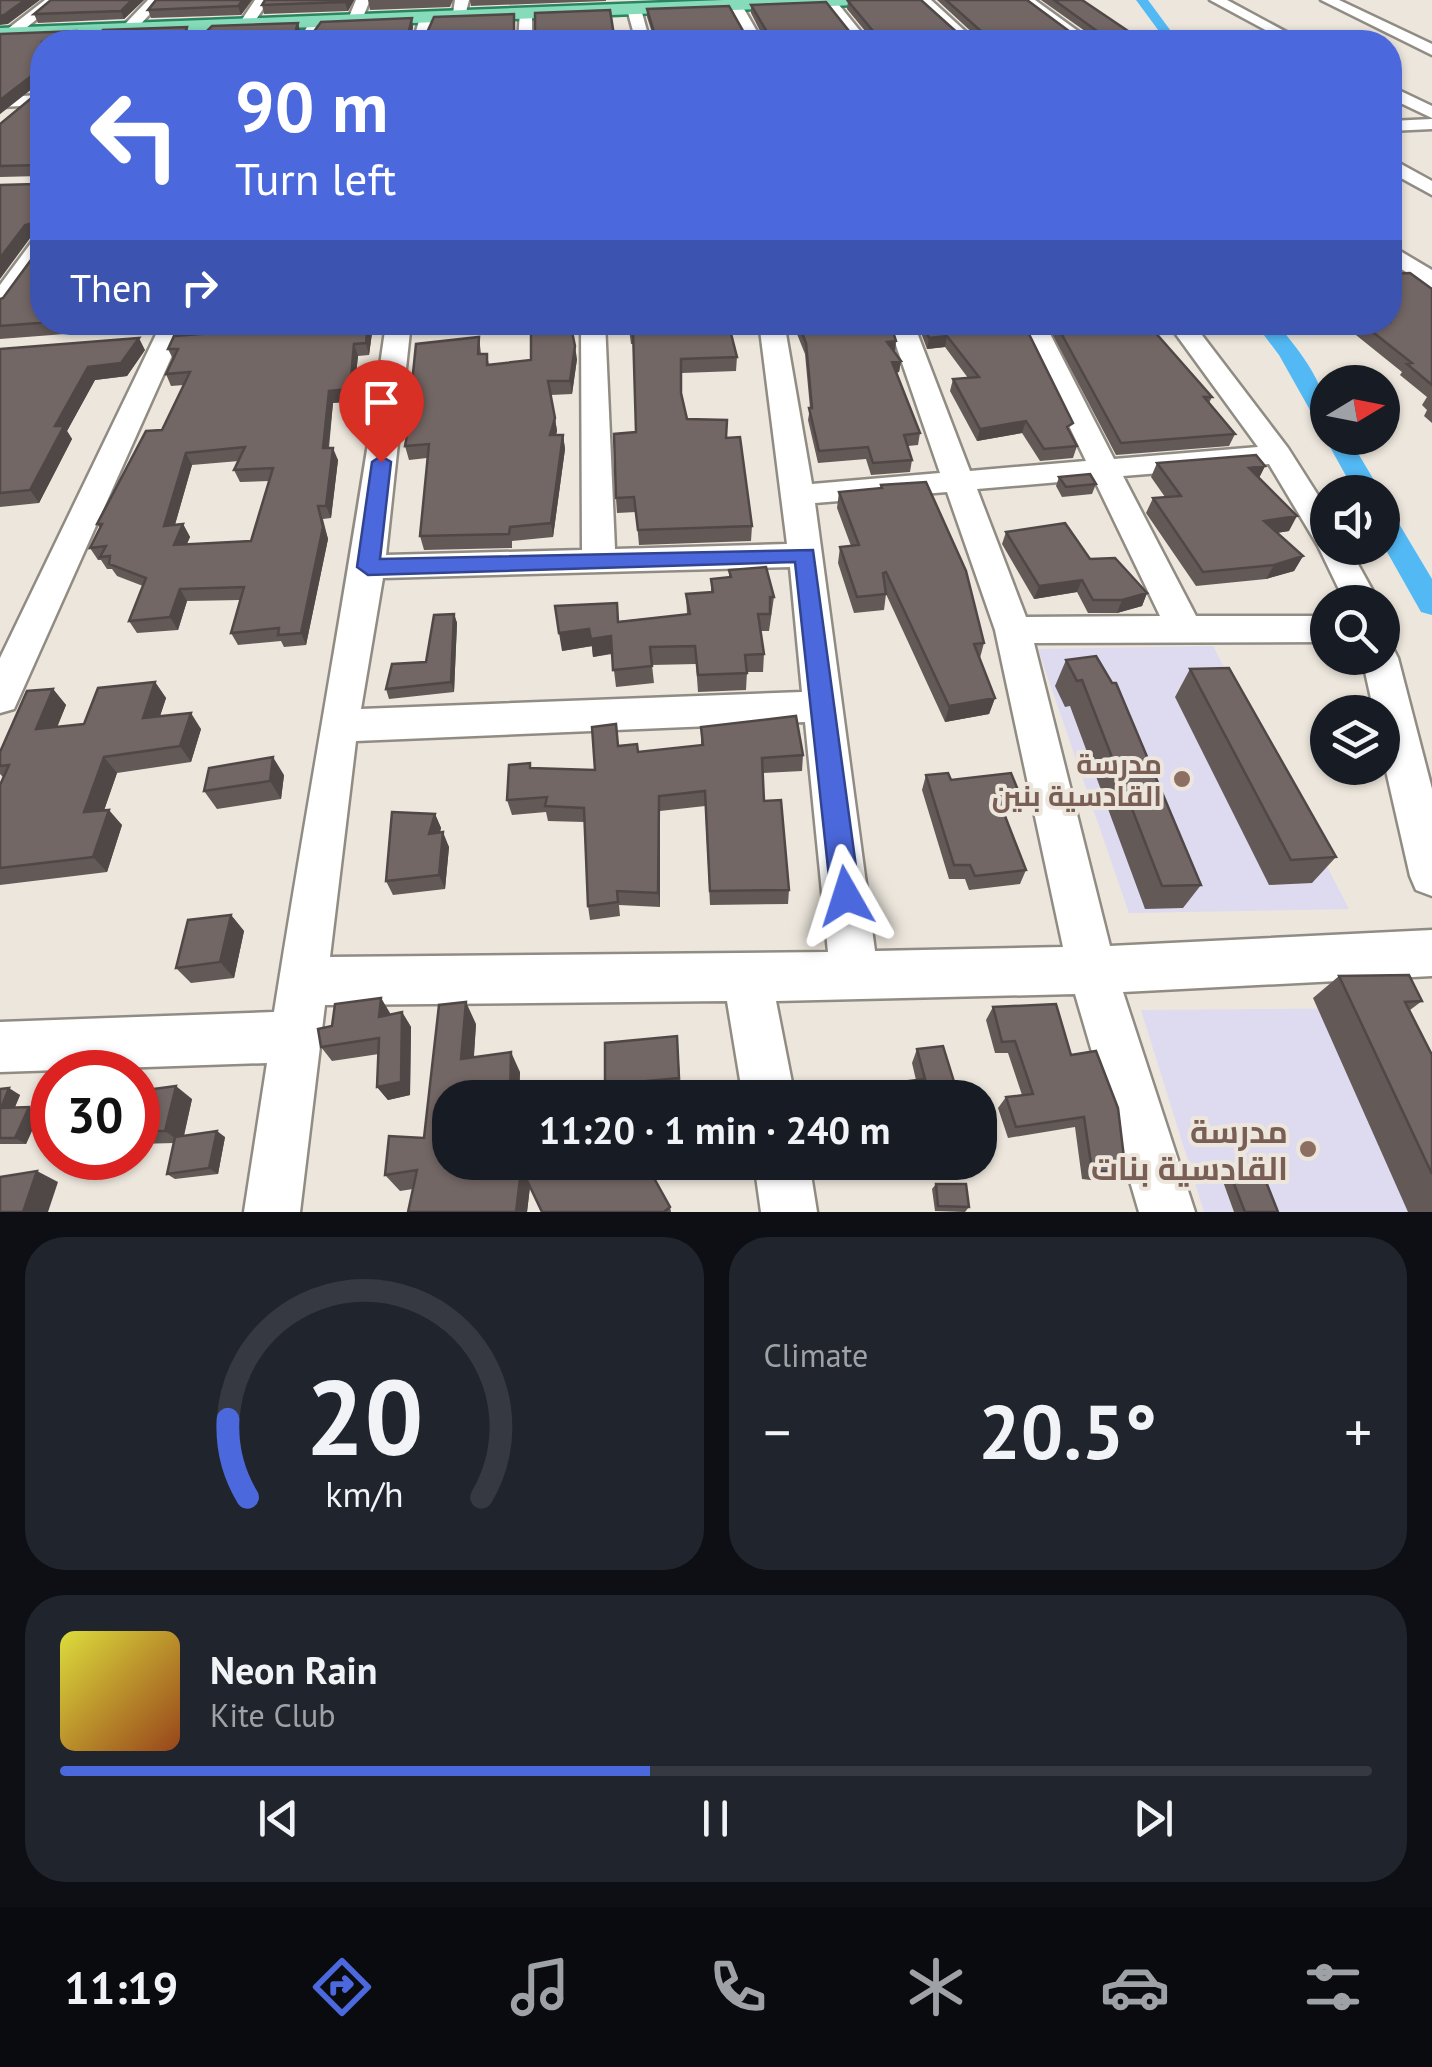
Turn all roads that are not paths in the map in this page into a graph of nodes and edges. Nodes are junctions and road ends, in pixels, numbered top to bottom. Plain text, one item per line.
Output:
1 (53, 0) edge
2 (156, 0) edge
3 (262, 0) edge
4 (768, 0) edge
5 (855, 0) edge
6 (923, 0) edge
7 (1026, 0) edge
8 (1217, 0) edge
9 (1328, 0) edge
10 (829, 1) edge
11 (663, 2) edge
12 (560, 4) edge
13 (734, 5) junction
14 (461, 6) edge
15 (359, 8) edge
16 (634, 9) junction
17 (525, 14) junction
18 (428, 18) junction
19 (248, 21) junction
20 (316, 22) junction
21 (131, 26) junction
22 (210, 26) junction
23 (48, 30) edge
24 (165, 30) edge
25 (206, 30) edge
26 (312, 30) edge
27 (424, 30) edge
28 (525, 30) edge
29 (640, 30) edge
30 (749, 30) edge
31 (852, 30) edge
32 (957, 30) edge
33 (1069, 30) edge
34 (1275, 30) edge
35 (1391, 30) edge
36 (6, 32) edge
37 (1402, 35) edge
38 (1402, 48) edge
39 (1429, 48) edge
40 (30, 97) edge
41 (1402, 97) edge
42 (0, 102) edge
43 (30, 103) edge
44 (1432, 113) edge
45 (10, 119) edge
46 (1432, 124) edge
47 (1402, 125) edge
48 (1402, 171) edge
49 (1432, 190) edge
50 (1418, 248) dead end
51 (1402, 249) edge
52 (1402, 259) edge
53 (30, 261) edge
54 (1432, 281) edge
55 (0, 302) edge
56 (152, 335) edge
57 (170, 335) edge
58 (398, 335) edge
59 (593, 335) edge
60 (773, 335) edge
61 (905, 335) edge
62 (1038, 335) edge
63 (1189, 335) edge
64 (131, 340) edge
65 (1278, 454) junction
66 (1104, 472) junction
67 (959, 484) junction
68 (798, 495) junction
69 (1310, 508) edge
70 (805, 555) junction
71 (600, 562) junction
72 (368, 567) junction
73 (1184, 628) junction
74 (1310, 629) edge
75 (1013, 630) junction
76 (1384, 675) edge
77 (0, 698) edge
78 (825, 706) junction
79 (338, 726) junction
80 (1432, 876) edge
81 (1432, 953) edge
82 (1092, 970) junction
83 (854, 973) junction
84 (748, 978) junction
85 (302, 981) junction
86 (294, 1037) junction
87 (0, 1047) edge
88 (766, 1080) edge
89 (784, 1180) edge
90 (272, 1212) edge
91 (790, 1212) edge
92 (1168, 1212) edge

1 - 36 street
2 - 21 street
3 - 19 street
4 - 11 main road
5 - 10 main road
6 - 32 street
7 - 33 street
8 - 34 street
9 - 35 street
10 - 13 main road
10 - 31 street
11 - 12 main road
12 - 14 main road
13 - 16 main road
13 - 30 street
14 - 15 main road
15 - 19 main road
16 - 17 main road
16 - 29 street
17 - 18 main road
17 - 28 street
18 - 20 main road
18 - 27 street
19 - 21 main road
20 - 22 main road
20 - 26 street
21 - 23 main road
22 - 24 main road
22 - 25 street
37 - 39 street
38 - 39 street
40 - 42 street
41 - 44 street
43 - 45 street
46 - 47 street
48 - 49 street
50 - 51 street
52 - 54 street
53 - 55 street
56 - 64 street
57 - 77 street
58 - 72 street
59 - 71 street
60 - 68 street
61 - 67 street
62 - 66 street
63 - 65 street
65 - 66 street
65 - 69 street
66 - 67 street
66 - 73 street
67 - 68 street
67 - 75 street
68 - 70 street
70 - 71 street
70 - 78 street
71 - 72 street
72 - 79 street
73 - 74 street
73 - 75 street
75 - 82 street
76 - 80 street
78 - 79 street
78 - 83 street
79 - 85 street
81 - 82 street
82 - 83 street
82 - 92 street
83 - 84 street
84 - 85 street
84 - 88 street
85 - 86 street
86 - 87 street
86 - 90 street
89 - 91 street

